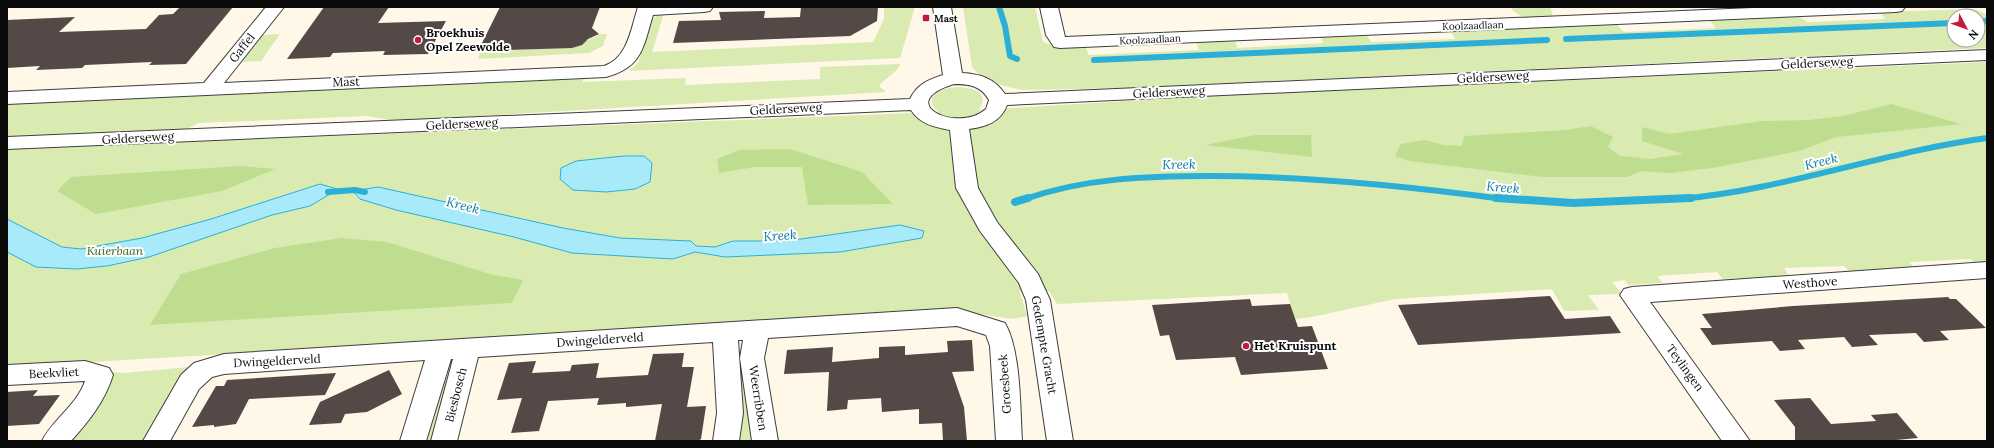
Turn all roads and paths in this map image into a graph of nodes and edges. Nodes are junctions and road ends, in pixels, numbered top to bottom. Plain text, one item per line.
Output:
1 (275, 7) edge
2 (704, 7) edge
3 (942, 7) edge
4 (1049, 7) edge
5 (1501, 7) edge
6 (1558, 7) edge
7 (1896, 7) edge
8 (646, 8) edge
9 (1742, 10) edge
10 (1570, 20) junction
11 (1515, 24) junction
12 (1987, 55) edge
13 (953, 78) junction
14 (210, 88) junction
15 (7, 98) edge
16 (999, 100) junction
17 (917, 104) junction
18 (959, 126) junction
19 (7, 144) edge
20 (1987, 270) edge
21 (1632, 295) joint
22 (996, 329) joint
23 (757, 331) junction
24 (725, 333) junction
25 (468, 349) junction
26 (441, 350) junction
27 (7, 375) edge
28 (55, 441) edge
29 (156, 441) edge
30 (412, 441) edge
31 (444, 441) edge
32 (726, 441) edge
33 (765, 441) edge
34 (1009, 441) edge
35 (1060, 441) edge
36 (1737, 441) edge

1 - 14 street, Gaffel
2 - 8 street, Mast
3 - 13 street
4 - 11 street, Koolzaadlaan
5 - 11 street
6 - 10 street
7 - 9 street, Koolzaadlaan
8 - 14 street, Mast
9 - 10 street, Koolzaadlaan
10 - 11 street, Koolzaadlaan
12 - 16 street, Gelderseweg
13 - 16 street
13 - 17 street
14 - 15 street, Mast
16 - 18 street
17 - 18 street
17 - 19 street, Gelderseweg
18 - 35 street, Gedempte Gracht
20 - 21 street, Westhove
21 - 36 street, Teylingen
22 - 23 street, Dwingelderveld
22 - 34 street, Groesbeek
23 - 24 street, Dwingelderveld
23 - 33 street, Weerribben
24 - 25 street, Dwingelderveld
24 - 32 street
25 - 26 street, Dwingelderveld
25 - 31 street, Biesbosch
26 - 29 street, Dwingelderveld
26 - 30 street
27 - 28 street, Beekvliet

